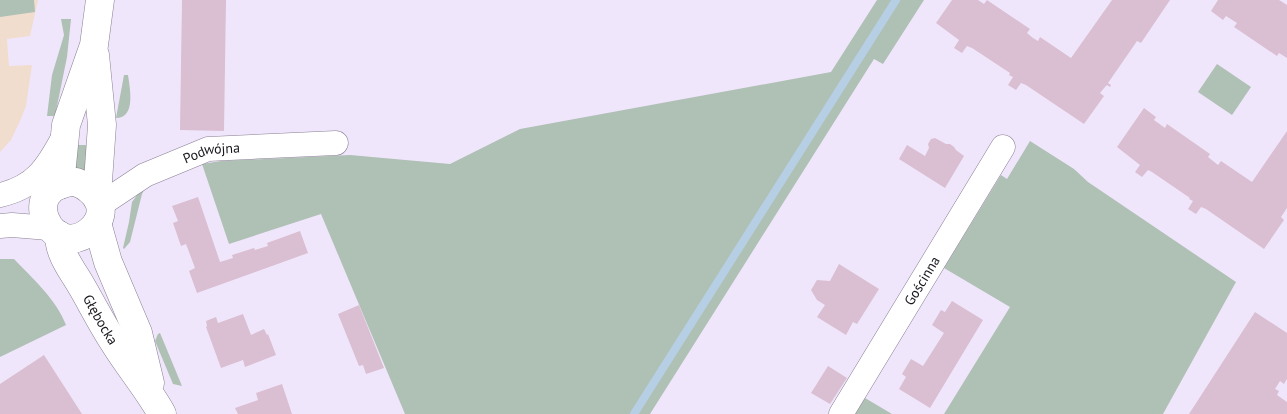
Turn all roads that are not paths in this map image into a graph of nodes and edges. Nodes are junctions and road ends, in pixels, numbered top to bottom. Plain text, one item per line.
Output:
1 (100, 0) edge
2 (94, 45) junction
3 (63, 138) junction
4 (336, 143) dead end
5 (1003, 147) dead end
6 (54, 190) junction
7 (3, 194) edge
8 (98, 207) junction
9 (0, 226) edge
10 (54, 232) junction
11 (157, 405) edge
12 (841, 414) edge

1 - 2 street, Głębocka
2 - 3 street, Głębocka
2 - 8 street, Głębocka
3 - 6 street, Głębocka
3 - 7 street
4 - 8 street, Podwójna
5 - 12 street, Gościnna
6 - 7 street
6 - 8 street
6 - 10 street, Głębocka
8 - 10 street
8 - 11 street, Głębocka
9 - 10 street
10 - 11 street, Głębocka

